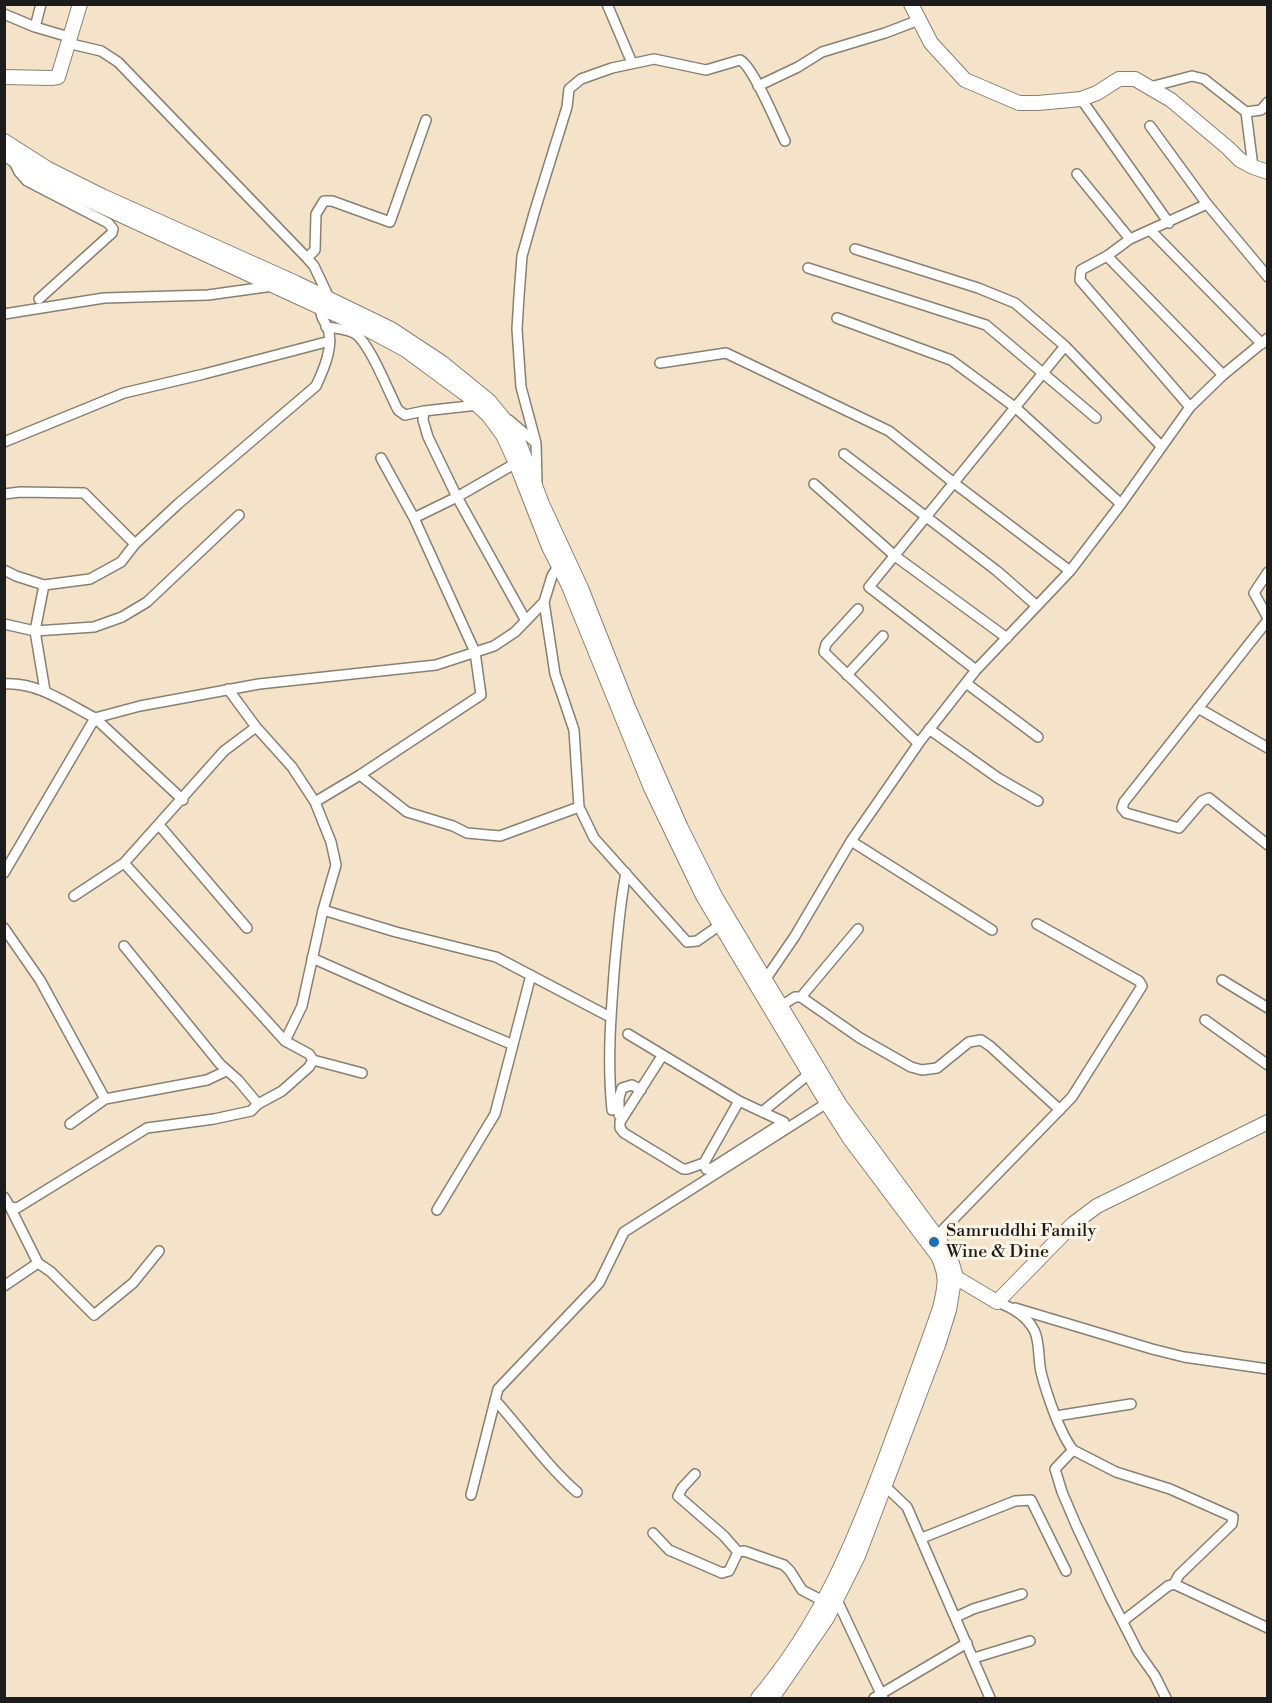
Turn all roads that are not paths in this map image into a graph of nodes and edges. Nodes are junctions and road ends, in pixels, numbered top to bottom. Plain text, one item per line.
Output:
1 (41, 4) edge
2 (80, 4) edge
3 (607, 4) edge
4 (910, 4) edge
5 (4, 14) edge
6 (919, 20) junction
7 (35, 27) junction
8 (68, 40) junction
9 (632, 63) junction
10 (4, 76) edge
11 (758, 86) junction
12 (1150, 87) junction
13 (1081, 99) junction
14 (1268, 102) edge
15 (1246, 112) junction
16 (426, 120) dead end
17 (1150, 126) dead end
18 (4, 141) edge
19 (785, 141) dead end
20 (8, 156) edge
21 (1254, 167) junction
22 (1268, 172) edge
23 (1077, 174) dead end
24 (1206, 204) junction
25 (1169, 223) junction
26 (1151, 231) junction
27 (1130, 239) junction
28 (855, 249) dead end
29 (1107, 256) junction
30 (307, 258) junction
31 (808, 268) dead end
32 (1268, 277) edge
33 (274, 285) junction
34 (297, 290) junction
35 (39, 299) dead end
36 (326, 303) junction
37 (4, 314) edge
38 (837, 318) dead end
39 (326, 327) junction
40 (330, 341) junction
41 (1265, 341) edge
42 (1065, 346) junction
43 (660, 363) dead end
44 (1044, 374) junction
45 (1223, 375) junction
46 (478, 405) junction
47 (1190, 406) junction
48 (1016, 408) junction
49 (424, 411) junction
50 (1096, 418) dead end
51 (504, 419) junction
52 (4, 442) edge
53 (536, 442) junction
54 (1161, 446) junction
55 (844, 454) dead end
56 (381, 458) dead end
57 (516, 463) junction
58 (954, 483) junction
59 (814, 484) dead end
60 (537, 491) junction
61 (4, 494) edge
62 (457, 497) junction
63 (1121, 504) junction
64 (239, 515) dead end
65 (414, 518) junction
66 (927, 518) junction
67 (546, 525) junction
68 (135, 544) junction
69 (895, 556) junction
70 (562, 562) junction
71 (4, 570) edge
72 (1070, 571) junction
73 (1268, 572) edge
74 (44, 585) junction
75 (544, 603) junction
76 (1037, 606) junction
77 (858, 609) dead end
78 (1268, 619) edge
79 (526, 621) junction
80 (4, 624) edge
81 (35, 631) junction
82 (883, 636) dead end
83 (1006, 638) junction
84 (475, 652) junction
85 (976, 670) junction
86 (847, 675) junction
87 (966, 683) junction
88 (4, 684) edge
89 (228, 689) junction
90 (45, 691) junction
91 (1198, 708) junction
92 (95, 718) junction
93 (256, 727) junction
94 (929, 729) junction
95 (1038, 737) dead end
96 (918, 743) junction
97 (1268, 748) edge
98 (360, 775) junction
99 (183, 800) junction
100 (1038, 801) dead end
101 (315, 802) junction
102 (579, 807) junction
103 (159, 825) junction
104 (851, 842) junction
105 (1268, 845) edge
106 (124, 863) junction
107 (4, 873) edge
108 (626, 873) junction
109 (74, 896) dead end
110 (323, 910) junction
111 (1037, 924) dead end
112 (720, 926) junction
113 (4, 928) edge
114 (247, 928) dead end
115 (858, 929) dead end
116 (992, 930) dead end
117 (736, 941) junction
118 (124, 946) dead end
119 (312, 958) junction
120 (531, 975) junction
121 (765, 980) junction
122 (1222, 980) dead end
123 (801, 997) junction
124 (781, 1006) junction
125 (1268, 1008) edge
126 (610, 1017) junction
127 (1205, 1020) dead end
128 (628, 1034) dead end
129 (285, 1041) junction
130 (796, 1042) junction
131 (512, 1044) junction
132 (663, 1056) junction
133 (313, 1060) junction
134 (1268, 1065) edge
135 (226, 1071) junction
136 (362, 1073) dead end
137 (809, 1074) junction
138 (641, 1090) junction
139 (105, 1099) junction
140 (739, 1101) junction
141 (827, 1103) junction
142 (258, 1104) junction
143 (1060, 1110) junction
144 (762, 1112) junction
145 (1268, 1122) edge
146 (69, 1124) dead end
147 (706, 1169) dead end
148 (4, 1197) edge
149 (10, 1207) junction
150 (437, 1210) dead end
151 (933, 1240) junction
152 (159, 1251) dead end
153 (38, 1263) junction
154 (950, 1277) junction
155 (4, 1286) edge
156 (1004, 1304) junction
157 (1268, 1369) edge
158 (495, 1400) junction
159 (1131, 1404) dead end
160 (1056, 1416) junction
161 (1073, 1450) junction
162 (695, 1474) dead end
163 (885, 1486) junction
164 (577, 1492) dead end
165 (471, 1495) dead end
166 (653, 1533) dead end
167 (922, 1538) junction
168 (738, 1552) junction
169 (1066, 1571) dead end
170 (1174, 1584) junction
171 (1022, 1593) dead end
172 (831, 1601) junction
173 (956, 1617) junction
174 (1123, 1622) junction
175 (1268, 1628) edge
176 (1030, 1641) dead end
177 (967, 1643) junction
178 (974, 1658) junction
179 (880, 1697) edge
180 (758, 1698) edge
181 (772, 1698) edge
182 (990, 1698) edge
183 (1165, 1698) edge

1 - 7 street
2 - 8 main road
3 - 9 street
4 - 6 main road
5 - 7 street
6 - 11 street
6 - 13 main road
7 - 8 street
8 - 10 main road
8 - 30 street
9 - 11 street
9 - 53 street
11 - 19 street
12 - 13 main road
12 - 15 street
12 - 21 main road
13 - 25 street
14 - 15 street
15 - 21 street
16 - 30 street
17 - 24 street
18 - 34 main road
20 - 33 main road
20 - 35 street
21 - 22 main road
23 - 27 street
24 - 25 street
24 - 32 street
25 - 26 street
26 - 27 street
26 - 41 street
27 - 29 street
28 - 42 street
29 - 45 street
29 - 47 street
30 - 36 street
31 - 44 street
33 - 34 main road
33 - 37 street
34 - 36 main road
36 - 39 street
36 - 46 main road
36 - 51 main road
38 - 48 street
39 - 40 street
39 - 49 street
40 - 52 street
40 - 68 street
41 - 45 street
42 - 44 street
42 - 54 street
43 - 58 street
44 - 48 street
44 - 50 street
45 - 47 street
46 - 49 street
46 - 57 main road
47 - 54 street
48 - 58 street
48 - 63 street
49 - 62 street
51 - 53 street
51 - 60 main road
53 - 60 street
54 - 63 street
55 - 66 street
56 - 65 street
57 - 62 street
57 - 67 main road
58 - 66 street
58 - 72 street
59 - 69 street
60 - 67 main road
61 - 68 street
62 - 65 street
62 - 79 street
63 - 72 street
64 - 81 street
65 - 84 street
66 - 69 street
66 - 76 street
67 - 70 main road
68 - 74 street
69 - 83 street
69 - 85 street
70 - 75 street
70 - 112 main road
70 - 117 main road
71 - 74 street
72 - 76 street
73 - 78 street
74 - 81 street
75 - 79 street
75 - 102 street
76 - 83 street
77 - 86 street
78 - 91 street
79 - 84 street
80 - 81 street
81 - 90 street
82 - 86 street
83 - 85 street
84 - 89 street
84 - 98 street
85 - 87 street
86 - 96 street
87 - 94 street
87 - 95 street
88 - 90 street
89 - 92 street
89 - 93 street
90 - 92 street
91 - 97 street
91 - 105 street
92 - 99 street
92 - 107 street
93 - 99 street
93 - 101 street
94 - 96 street
94 - 100 street
96 - 104 street
98 - 101 street
98 - 102 street
99 - 103 street
101 - 110 street
102 - 108 street
103 - 106 street
103 - 114 street
104 - 116 street
104 - 121 street
106 - 109 street
106 - 129 street
108 - 112 street
108 - 126 street
110 - 119 street
110 - 120 street
111 - 143 street
112 - 117 main road
113 - 139 street
115 - 123 street
117 - 121 main road
117 - 130 main road
118 - 135 street
119 - 129 street
119 - 131 street
120 - 126 street
120 - 131 street
121 - 124 main road
122 - 125 street
123 - 124 street
123 - 143 street
124 - 130 main road
126 - 138 street
127 - 134 street
128 - 132 street
129 - 133 street
130 - 137 main road
130 - 151 main road
131 - 150 street
132 - 138 street
132 - 140 street
133 - 136 street
133 - 142 street
135 - 139 street
135 - 142 street
137 - 141 main road
137 - 144 street
138 - 140 street
139 - 146 street
140 - 144 street
141 - 151 main road
141 - 158 street
142 - 149 street
143 - 151 street
144 - 147 street
145 - 156 main road
148 - 149 street
149 - 153 street
151 - 154 main road
152 - 153 street
153 - 155 street
154 - 156 main road
154 - 163 main road
154 - 172 main road
156 - 157 street
156 - 160 street
158 - 164 street
158 - 165 street
159 - 160 street
160 - 161 street
161 - 170 street
161 - 174 street
162 - 168 street
163 - 167 street
163 - 172 main road
166 - 168 street
167 - 169 street
167 - 173 street
168 - 172 street
170 - 174 street
170 - 175 street
171 - 173 street
172 - 179 street
172 - 180 main road
172 - 181 main road
173 - 177 street
174 - 183 street
176 - 178 street
177 - 178 street
177 - 179 street
178 - 182 street

